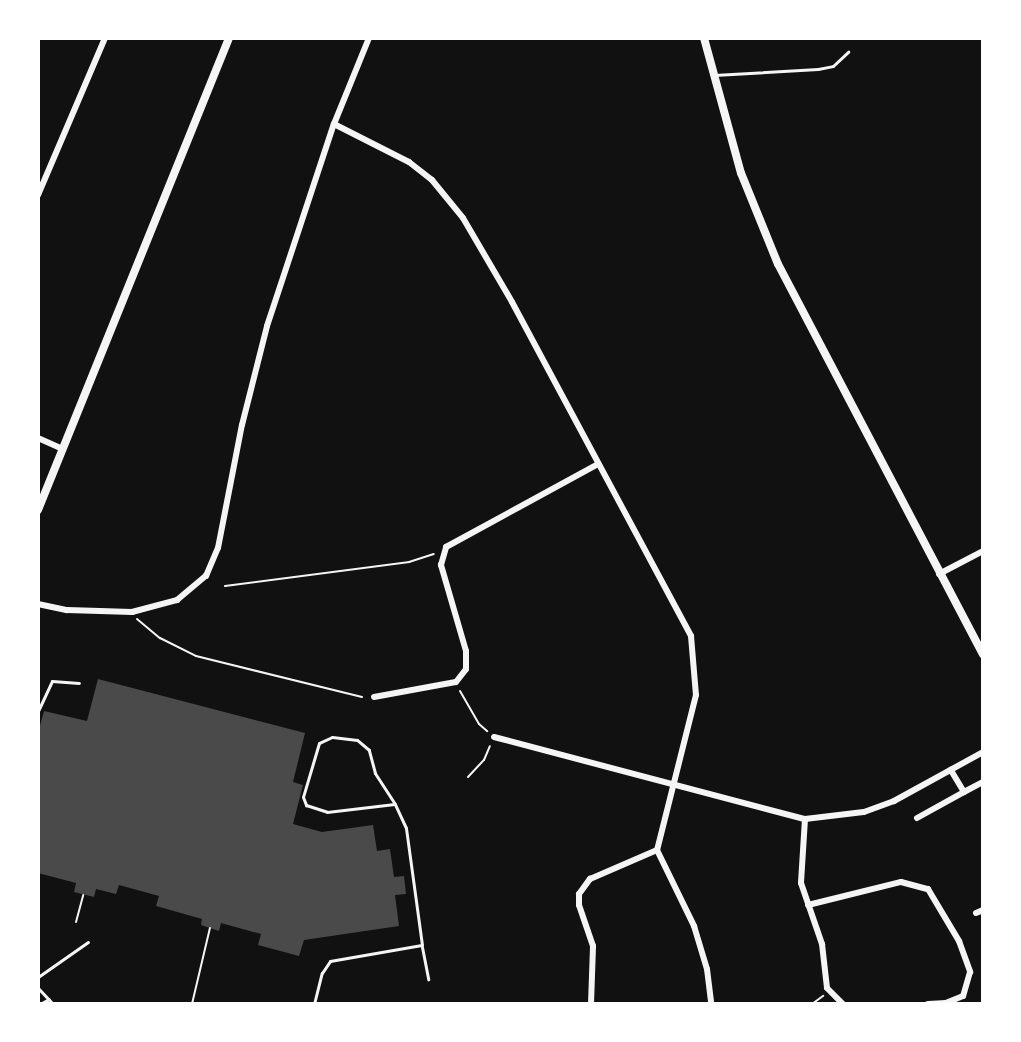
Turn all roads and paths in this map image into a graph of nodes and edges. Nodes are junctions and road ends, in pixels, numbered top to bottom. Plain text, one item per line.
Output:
1 (105, 38) edge
2 (229, 38) edge
3 (369, 38) edge
4 (704, 38) edge
5 (848, 52) dead end
6 (714, 75) junction
7 (334, 124) junction
8 (38, 195) edge
9 (38, 438) edge
10 (63, 449) junction
11 (598, 464) junction
12 (38, 510) edge
13 (983, 551) edge
14 (443, 552) junction
15 (939, 574) junction
16 (225, 586) dead end
17 (38, 604) edge
18 (132, 612) junction
19 (983, 655) edge
20 (456, 682) junction
21 (79, 683) dead end
22 (374, 697) joint
23 (38, 711) edge
24 (494, 737) junction
25 (983, 752) edge
26 (951, 770) junction
27 (468, 777) dead end
28 (983, 782) edge
29 (674, 784) junction
30 (964, 792) junction
31 (395, 804) junction
32 (917, 818) dead end
33 (805, 819) junction
34 (657, 850) junction
35 (83, 895) dead end
36 (808, 905) junction
37 (76, 922) dead end
38 (210, 928) dead end
39 (88, 942) dead end
40 (422, 945) junction
41 (38, 977) edge
42 (428, 979) dead end
43 (38, 988) edge
44 (827, 988) junction
45 (49, 999) junction
46 (40, 1004) edge
47 (53, 1004) edge
48 (192, 1004) edge
49 (314, 1004) edge
50 (591, 1004) edge
51 (711, 1004) edge
52 (812, 1004) edge
53 (843, 1004) edge
54 (928, 1004) edge

1 - 8 street
2 - 10 main road
3 - 7 street
4 - 6 main road
5 - 6 lane
6 - 15 main road
7 - 11 street
7 - 18 street
9 - 10 street
10 - 12 main road
11 - 14 street
11 - 29 street
13 - 15 street
14 - 16 path
14 - 20 street
15 - 19 main road
17 - 18 street
18 - 22 path
20 - 22 street
20 - 24 path
21 - 23 lane
24 - 27 path
24 - 29 street
25 - 26 street
26 - 30 street
26 - 33 street
28 - 30 street
29 - 33 street
29 - 34 street
30 - 32 street
31 - 31 lane
31 - 40 lane
33 - 36 street
34 - 50 street
34 - 51 street
35 - 37 path
36 - 44 street
36 - 54 street
38 - 48 path
39 - 41 lane
40 - 42 lane
40 - 49 lane
43 - 45 lane
44 - 52 path
44 - 53 street
45 - 46 lane
45 - 47 lane

